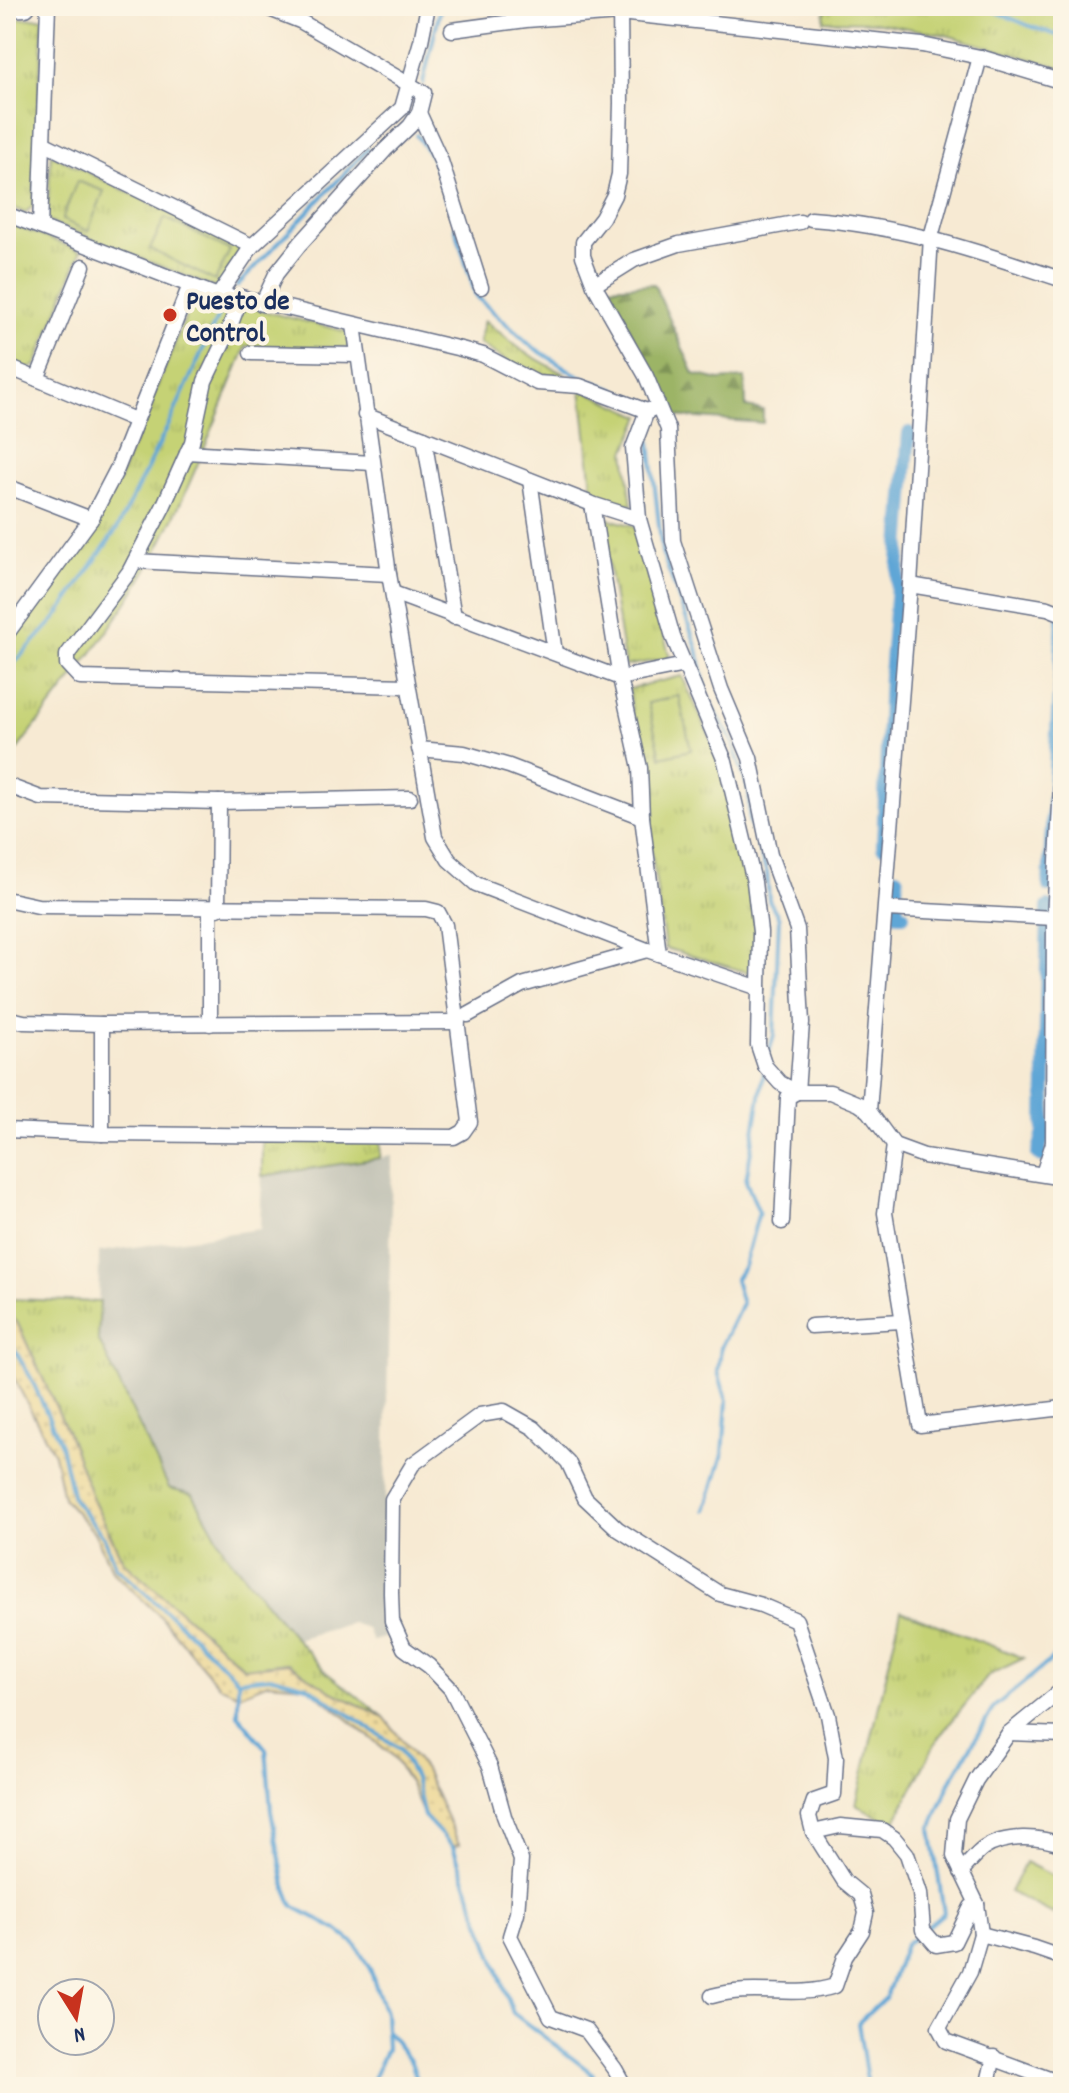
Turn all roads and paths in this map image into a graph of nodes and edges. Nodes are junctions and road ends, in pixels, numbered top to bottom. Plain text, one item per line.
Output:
1 (25, 6) edge
2 (48, 6) edge
3 (262, 6) edge
4 (428, 6) edge
5 (6, 7) edge
6 (620, 10) edge
7 (452, 30) dead end
8 (980, 57) junction
9 (1063, 82) edge
10 (409, 85) junction
11 (419, 113) junction
12 (45, 144) junction
13 (6, 214) edge
14 (40, 227) junction
15 (931, 237) junction
16 (252, 246) junction
17 (83, 266) dead end
18 (1063, 280) edge
19 (190, 285) junction
20 (594, 285) junction
21 (481, 287) dead end
22 (218, 296) junction
23 (241, 297) junction
24 (262, 304) junction
25 (354, 325) junction
26 (251, 353) dead end
27 (356, 355) junction
28 (6, 366) edge
29 (37, 379) junction
30 (652, 409) junction
31 (365, 415) junction
32 (135, 420) junction
33 (424, 438) junction
34 (187, 452) junction
35 (372, 463) junction
36 (530, 480) junction
37 (6, 486) edge
38 (592, 504) junction
39 (91, 519) junction
40 (639, 519) junction
41 (135, 561) junction
42 (389, 574) junction
43 (910, 585) junction
44 (393, 593) junction
45 (1063, 614) edge
46 (454, 617) junction
47 (8, 627) edge
48 (555, 653) junction
49 (685, 665) junction
50 (620, 678) junction
51 (408, 686) junction
52 (419, 749) junction
53 (1063, 749) edge
54 (6, 785) edge
55 (410, 798) dead end
56 (219, 802) junction
57 (642, 817) junction
58 (6, 899) edge
59 (214, 909) junction
60 (887, 909) junction
61 (1054, 918) junction
62 (653, 952) junction
63 (759, 988) junction
64 (6, 1018) edge
65 (463, 1019) junction
66 (102, 1024) junction
67 (210, 1024) junction
68 (797, 1092) junction
69 (869, 1111) junction
70 (6, 1130) edge
71 (102, 1134) junction
72 (894, 1145) junction
73 (1043, 1174) junction
74 (1063, 1178) edge
75 (782, 1222) dead end
76 (902, 1321) junction
77 (811, 1326) dead end
78 (1063, 1408) edge
79 (1063, 1689) edge
80 (1009, 1733) junction
81 (1063, 1735) edge
82 (813, 1832) junction
83 (1063, 1845) edge
84 (961, 1872) junction
85 (977, 1904) junction
86 (981, 1934) junction
87 (1063, 1958) edge
88 (712, 1996) dead end
89 (994, 2057) junction
90 (1063, 2084) edge
91 (625, 2087) edge
92 (987, 2087) edge

1 - 5 main road
2 - 12 street
3 - 10 street
4 - 10 street
6 - 7 street
6 - 8 street
6 - 20 street
8 - 9 street
8 - 15 street
10 - 11 street
10 - 16 street
11 - 21 street
11 - 24 street
12 - 14 street
12 - 16 street
13 - 14 street
14 - 19 street
15 - 18 street
15 - 20 street
15 - 43 street
16 - 22 street
17 - 29 street
19 - 22 street
19 - 32 street
20 - 30 street
22 - 23 street
23 - 24 street
23 - 34 street
24 - 25 street
25 - 27 street
25 - 30 street
26 - 27 street
27 - 31 street
28 - 29 street
29 - 32 street
30 - 40 street
30 - 68 street
31 - 33 street
31 - 35 street
32 - 39 street
33 - 36 street
33 - 46 street
34 - 35 street
34 - 41 street
35 - 42 street
36 - 38 street
36 - 48 street
37 - 39 street
38 - 40 street
38 - 50 street
39 - 47 street
40 - 49 street
41 - 42 street
41 - 51 street
42 - 44 street
43 - 45 street
43 - 60 street
44 - 46 street
44 - 51 street
46 - 48 street
48 - 50 street
49 - 50 street
49 - 63 street
50 - 57 street
51 - 52 street
52 - 57 street
52 - 62 street
53 - 61 street
54 - 56 street
55 - 56 street
56 - 59 street
57 - 62 street
58 - 59 street
59 - 65 street
59 - 67 street
60 - 61 street
60 - 69 street
61 - 73 street
62 - 63 street
62 - 65 street
63 - 68 street
64 - 66 street
65 - 67 street
65 - 71 street
66 - 67 street
66 - 71 street
68 - 69 street
68 - 75 street
69 - 72 street
70 - 71 street
72 - 73 street
72 - 76 street
73 - 74 street
76 - 77 street
76 - 78 street
79 - 80 street
80 - 81 street
80 - 84 street
82 - 85 street
82 - 88 street
82 - 91 street
83 - 84 street
84 - 85 street
85 - 86 street
86 - 87 street
86 - 89 street
89 - 90 street
89 - 92 street

